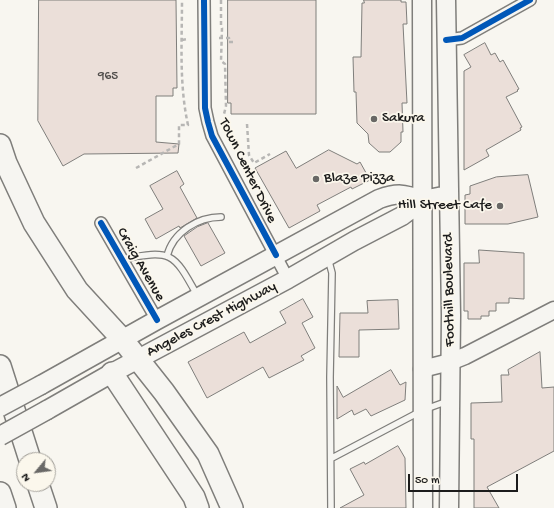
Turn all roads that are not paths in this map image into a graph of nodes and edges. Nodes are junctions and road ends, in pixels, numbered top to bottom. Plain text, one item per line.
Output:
1 (204, 0) edge
2 (422, 0) edge
3 (446, 0) edge
4 (530, 0) edge
5 (423, 40) junction
6 (446, 40) junction
7 (0, 145) edge
8 (448, 195) junction
9 (423, 200) junction
10 (221, 217) dead end
11 (101, 224) dead end
12 (276, 255) junction
13 (167, 256) junction
14 (327, 256) junction
15 (122, 259) junction
16 (288, 279) junction
17 (198, 297) junction
18 (554, 310) edge
19 (156, 320) junction
20 (122, 339) junction
21 (138, 360) junction
22 (450, 362) junction
23 (0, 366) edge
24 (422, 369) junction
25 (112, 373) junction
26 (450, 401) junction
27 (0, 407) edge
28 (423, 410) junction
29 (0, 436) edge
30 (27, 452) edge
31 (332, 458) junction
32 (41, 492) edge
33 (0, 493) edge
34 (5, 508) edge
35 (46, 508) edge
36 (198, 508) edge
37 (232, 508) edge
38 (331, 508) edge
39 (423, 508) edge
40 (449, 508) edge

1 - 12 street, Town Center Drive
2 - 5 main road, Foothill Boulevard
3 - 6 main road, Foothill Boulevard
4 - 6 street
5 - 6 main road
5 - 9 main road, Foothill Boulevard
6 - 8 main road, Foothill Boulevard
7 - 20 highway
8 - 9 main road, Angeles Crest Highway
8 - 22 main road, Foothill Boulevard
9 - 12 main road, Angeles Crest Highway
9 - 14 main road, Angeles Crest Highway
9 - 24 main road, Foothill Boulevard
10 - 13 lane
11 - 15 street, Craig Avenue
12 - 16 street, Town Center Drive
12 - 17 main road, Angeles Crest Highway
13 - 15 lane
13 - 17 lane
14 - 16 main road, Angeles Crest Highway
14 - 31 lane
15 - 19 street, Craig Avenue
16 - 21 main road, Angeles Crest Highway
17 - 19 main road, Angeles Crest Highway
18 - 22 main road
19 - 20 main road, Angeles Crest Highway
20 - 21 highway
20 - 27 main road, Angeles Crest Highway, bridge
21 - 25 main road, Angeles Crest Highway
21 - 37 highway
22 - 24 main road
22 - 26 main road, Foothill Boulevard
23 - 30 highway
24 - 28 main road, Foothill Boulevard
25 - 29 main road, Angeles Crest Highway, bridge
25 - 36 highway
26 - 28 lane
26 - 40 main road, Foothill Boulevard
28 - 31 lane
28 - 39 main road, Foothill Boulevard
31 - 38 lane
32 - 35 highway
33 - 34 highway

